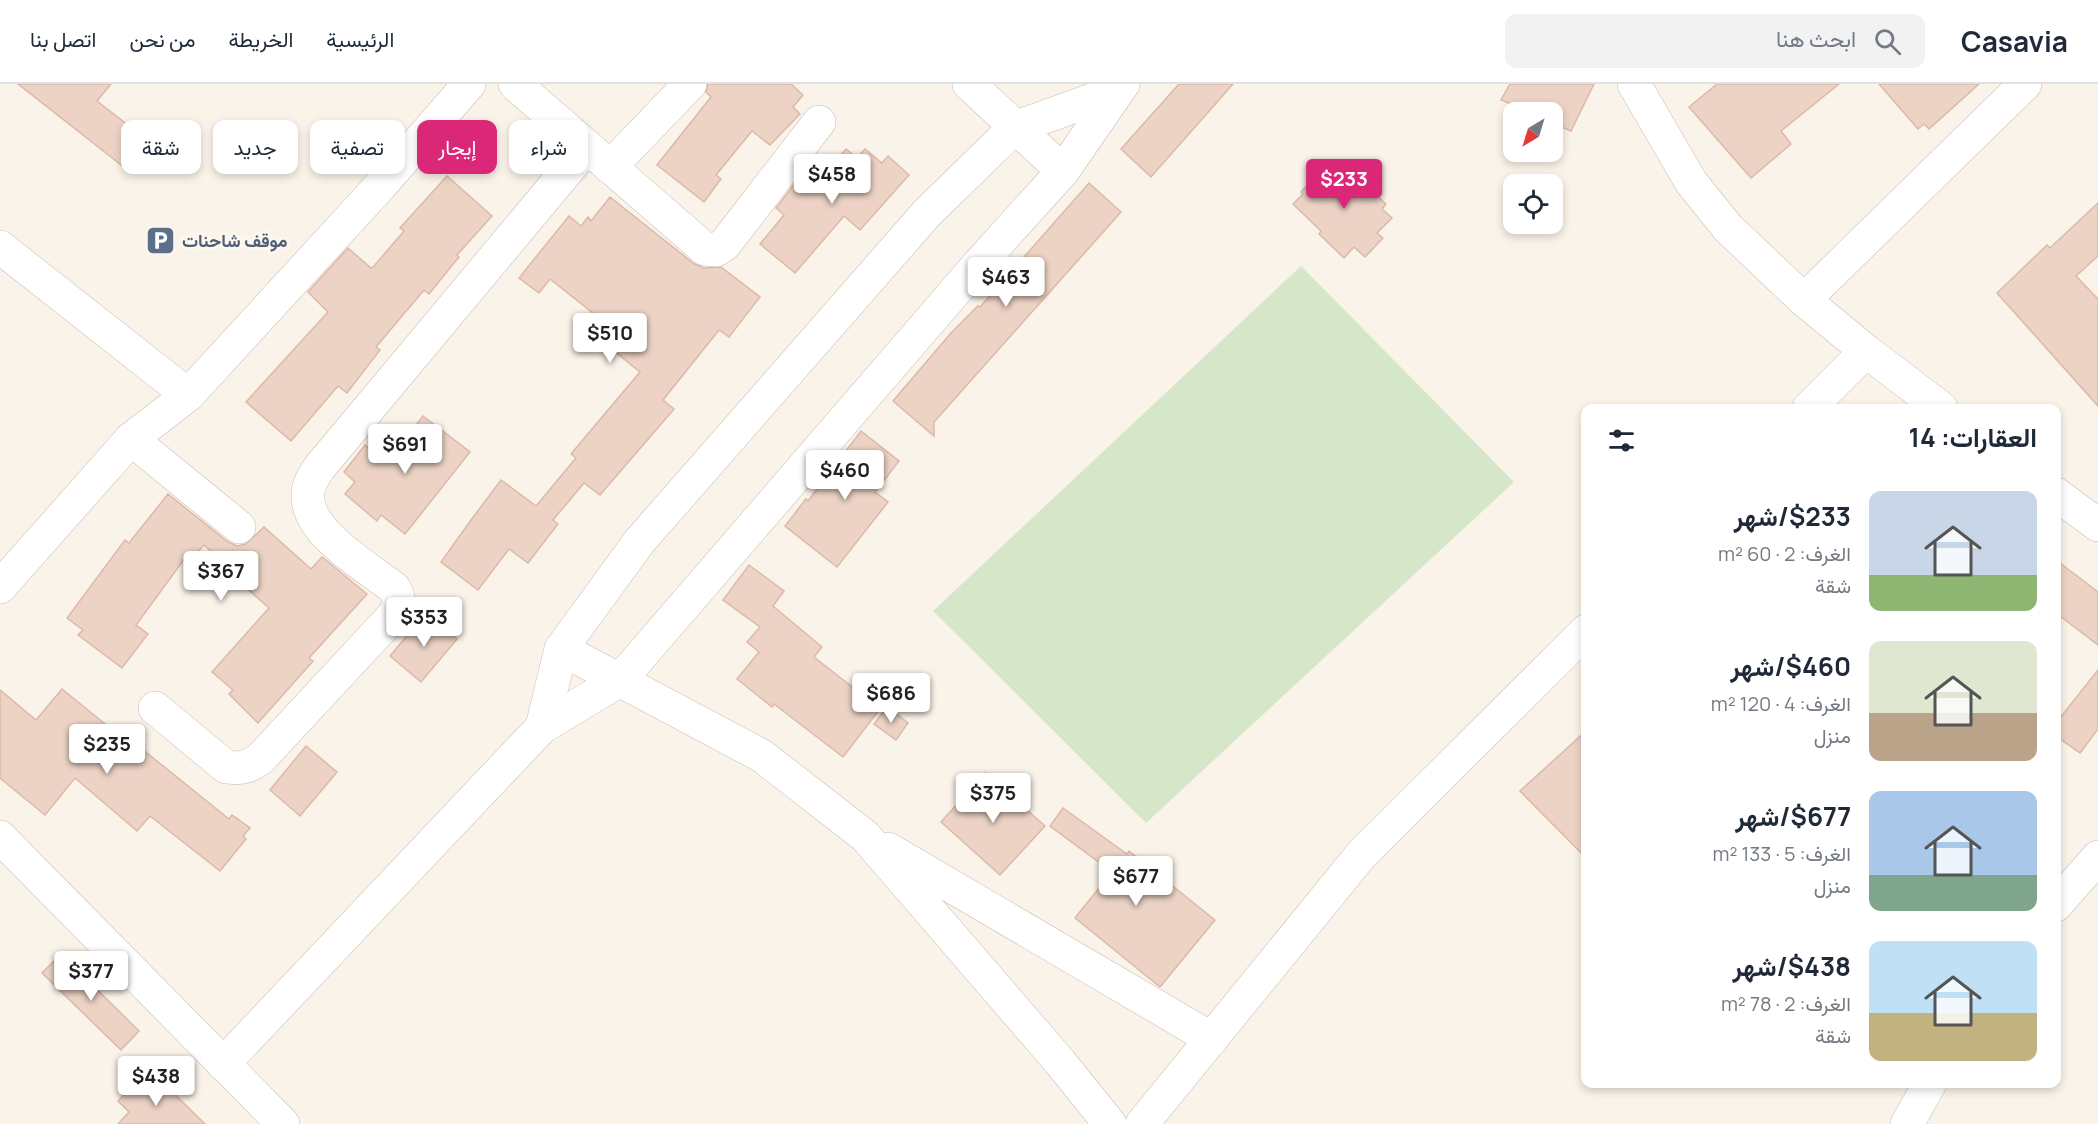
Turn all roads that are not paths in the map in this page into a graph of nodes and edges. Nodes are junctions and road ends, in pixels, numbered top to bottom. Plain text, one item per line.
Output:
1 (469, 84) edge
2 (515, 84) edge
3 (690, 84) edge
4 (969, 84) edge
5 (2025, 84) edge
6 (1120, 87) edge
7 (1642, 87) edge
8 (819, 122) dead end
9 (1014, 129) junction
10 (598, 157) junction
11 (1063, 171) junction
12 (0, 247) edge
13 (1804, 300) junction
14 (1866, 351) junction
15 (188, 395) junction
16 (1813, 404) edge
17 (1936, 404) edge
18 (131, 439) junction
19 (2061, 498) edge
20 (2098, 525) edge
21 (239, 527) dead end
22 (0, 587) edge
23 (1581, 636) edge
24 (561, 649) junction
25 (620, 680) junction
26 (155, 708) dead end
27 (542, 727) junction
28 (865, 836) junction
29 (0, 837) edge
30 (2098, 857) edge
31 (2061, 899) edge
32 (1212, 1039) junction
33 (223, 1064) junction
34 (1927, 1088) edge
35 (283, 1124) edge
36 (1110, 1124) edge
37 (1142, 1124) edge
38 (1907, 1124) edge

1 - 15 street
2 - 10 street
3 - 10 street
4 - 9 street
5 - 13 street
6 - 9 street
6 - 11 street
7 - 13 street
8 - 10 street
9 - 11 street
9 - 24 street
10 - 26 street
11 - 25 street
12 - 15 street
13 - 14 street
14 - 16 street
14 - 17 street
15 - 18 street
18 - 21 street
18 - 22 street
19 - 20 street
23 - 32 street
24 - 25 street
24 - 27 street
25 - 27 street
25 - 28 street
27 - 33 street
28 - 32 street
28 - 36 street
29 - 33 street
30 - 31 street
32 - 37 street
33 - 35 street
34 - 38 street

